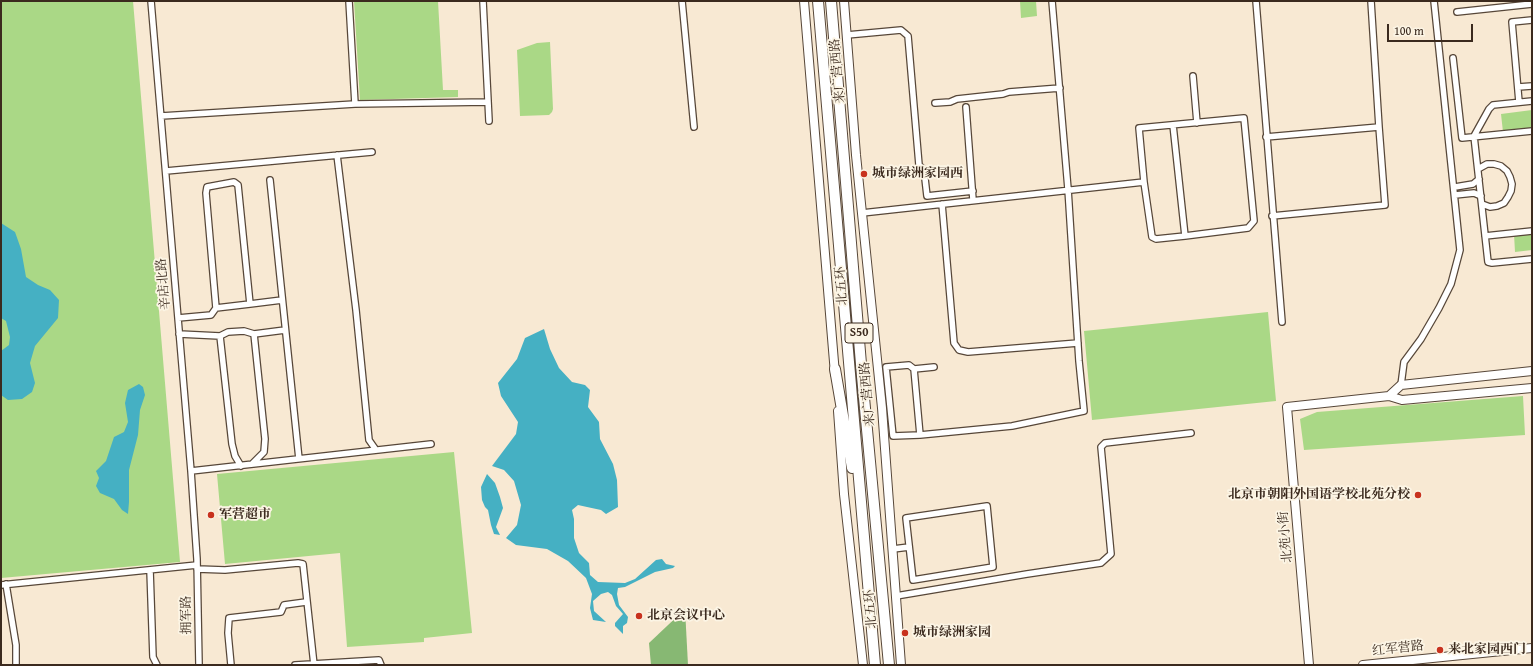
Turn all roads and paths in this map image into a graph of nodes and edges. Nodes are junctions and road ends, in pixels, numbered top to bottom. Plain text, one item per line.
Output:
1 (151, 1) edge
2 (350, 1) edge
3 (483, 1) edge
4 (682, 1) edge
5 (804, 1) edge
6 (818, 1) edge
7 (831, 1) edge
8 (844, 1) edge
9 (1052, 1) edge
10 (1256, 1) edge
11 (1371, 1) edge
12 (1434, 1) edge
13 (1532, 4) edge
14 (1457, 12) dead end
15 (1532, 20) edge
16 (847, 34) junction
17 (1453, 58) dead end
18 (1193, 76) dead end
19 (1532, 86) edge
20 (1518, 87) junction
21 (1060, 88) junction
22 (1532, 101) edge
23 (488, 102) junction
24 (1519, 102) junction
25 (934, 103) dead end
26 (355, 104) junction
27 (966, 107) dead end
28 (161, 116) junction
29 (489, 121) dead end
30 (1197, 123) junction
31 (1174, 125) junction
32 (694, 127) dead end
33 (1379, 127) junction
34 (1532, 131) edge
35 (1474, 136) junction
36 (1266, 137) junction
37 (372, 152) dead end
38 (337, 155) junction
39 (1478, 168) junction
40 (166, 171) junction
41 (1479, 179) junction
42 (270, 180) dead end
43 (1144, 182) junction
44 (1455, 187) junction
45 (1068, 189) junction
46 (973, 191) junction
47 (1455, 195) junction
48 (927, 196) junction
49 (1481, 196) junction
50 (974, 200) junction
51 (942, 204) junction
52 (1482, 204) junction
53 (927, 206) junction
54 (862, 213) junction
55 (1272, 216) junction
56 (1532, 231) edge
57 (1185, 236) junction
58 (1485, 236) junction
59 (1532, 259) edge
60 (282, 300) junction
61 (250, 304) junction
62 (216, 308) junction
63 (178, 318) junction
64 (1282, 322) dead end
65 (285, 330) junction
66 (179, 334) junction
67 (254, 334) junction
68 (220, 336) junction
69 (1078, 343) junction
70 (934, 367) dead end
71 (835, 369) junction
72 (914, 369) junction
73 (1532, 372) edge
74 (1401, 385) junction
75 (1532, 388) edge
76 (1389, 396) junction
77 (885, 398) junction
78 (1191, 433) dead end
79 (920, 435) junction
80 (431, 444) dead end
81 (376, 450) junction
82 (299, 459) junction
83 (252, 464) junction
84 (241, 466) junction
85 (191, 471) junction
86 (862, 517) junction
87 (909, 547) junction
88 (893, 549) junction
89 (197, 567) junction
90 (150, 570) junction
91 (4, 584) edge
92 (896, 596) junction
93 (306, 602) junction
94 (1532, 648) edge
95 (347, 663) edge
96 (314, 664) edge
97 (16, 665) edge
98 (157, 665) edge
99 (199, 665) edge
100 (231, 665) edge
101 (295, 665) edge
102 (381, 665) edge
103 (863, 665) edge
104 (875, 665) edge
105 (889, 665) edge
106 (901, 665) edge
107 (1309, 665) edge
108 (1363, 665) edge

1 - 28 street, 辛店北路
2 - 26 street
3 - 23 street
4 - 32 street
5 - 71 street
6 - 86 highway, 北五环 / S50
7 - 105 highway, 北五环 / S50
8 - 16 street, 来广营西路
9 - 21 street
10 - 36 street
11 - 33 street
12 - 44 street
13 - 14 street
15 - 20 street
16 - 48 street
16 - 54 street, 来广营西路
17 - 35 street
18 - 30 street
19 - 20 street
20 - 24 street
21 - 25 street
21 - 45 street
22 - 24 street
23 - 26 street
23 - 29 street
24 - 35 street
26 - 28 street
27 - 46 street
28 - 40 street, 辛店北路
30 - 31 street
30 - 57 street
31 - 43 street
31 - 57 street
33 - 36 street
33 - 55 street
34 - 35 street
35 - 39 street
36 - 55 street
37 - 38 street
38 - 40 street
38 - 81 street
39 - 41 street
39 - 52 street
40 - 63 street, 辛店北路
41 - 44 street
41 - 49 street
42 - 60 street
43 - 45 street
43 - 57 street
44 - 47 street
45 - 50 street
45 - 69 street
46 - 48 street
46 - 50 street
47 - 49 street
47 - 74 street
48 - 53 street
49 - 52 street
50 - 51 street
51 - 53 street
51 - 69 street
52 - 58 street
53 - 54 street
54 - 77 street, 来广营西路
55 - 64 street
56 - 58 street
58 - 59 street
60 - 61 street
60 - 65 street
61 - 62 street
61 - 62 street
62 - 63 street
63 - 66 street, 辛店北路
65 - 67 street
65 - 82 street
66 - 68 street
66 - 85 street, 辛店北路
67 - 68 street
67 - 83 street
68 - 84 street
69 - 79 street
70 - 72 street
71 - 86 highway
71 - 103 street
72 - 77 street
72 - 79 street
73 - 74 street
74 - 76 street
75 - 76 street
76 - 107 street, 北苑小街
77 - 79 street
77 - 88 street, 来广营西路
78 - 92 street
80 - 81 street
81 - 82 street
82 - 83 street
83 - 84 street
84 - 85 street
85 - 89 street, 辛店北路
86 - 104 highway, 北五环 / S50
87 - 87 street
87 - 88 street
88 - 92 street, 来广营西路
89 - 90 street
89 - 93 street
89 - 99 street, 拥军路
90 - 91 street
90 - 98 street
91 - 97 street
92 - 106 street, 来广营西路
93 - 96 street
93 - 100 street
94 - 108 street, 红军营路
95 - 96 street
95 - 102 street
96 - 101 street

